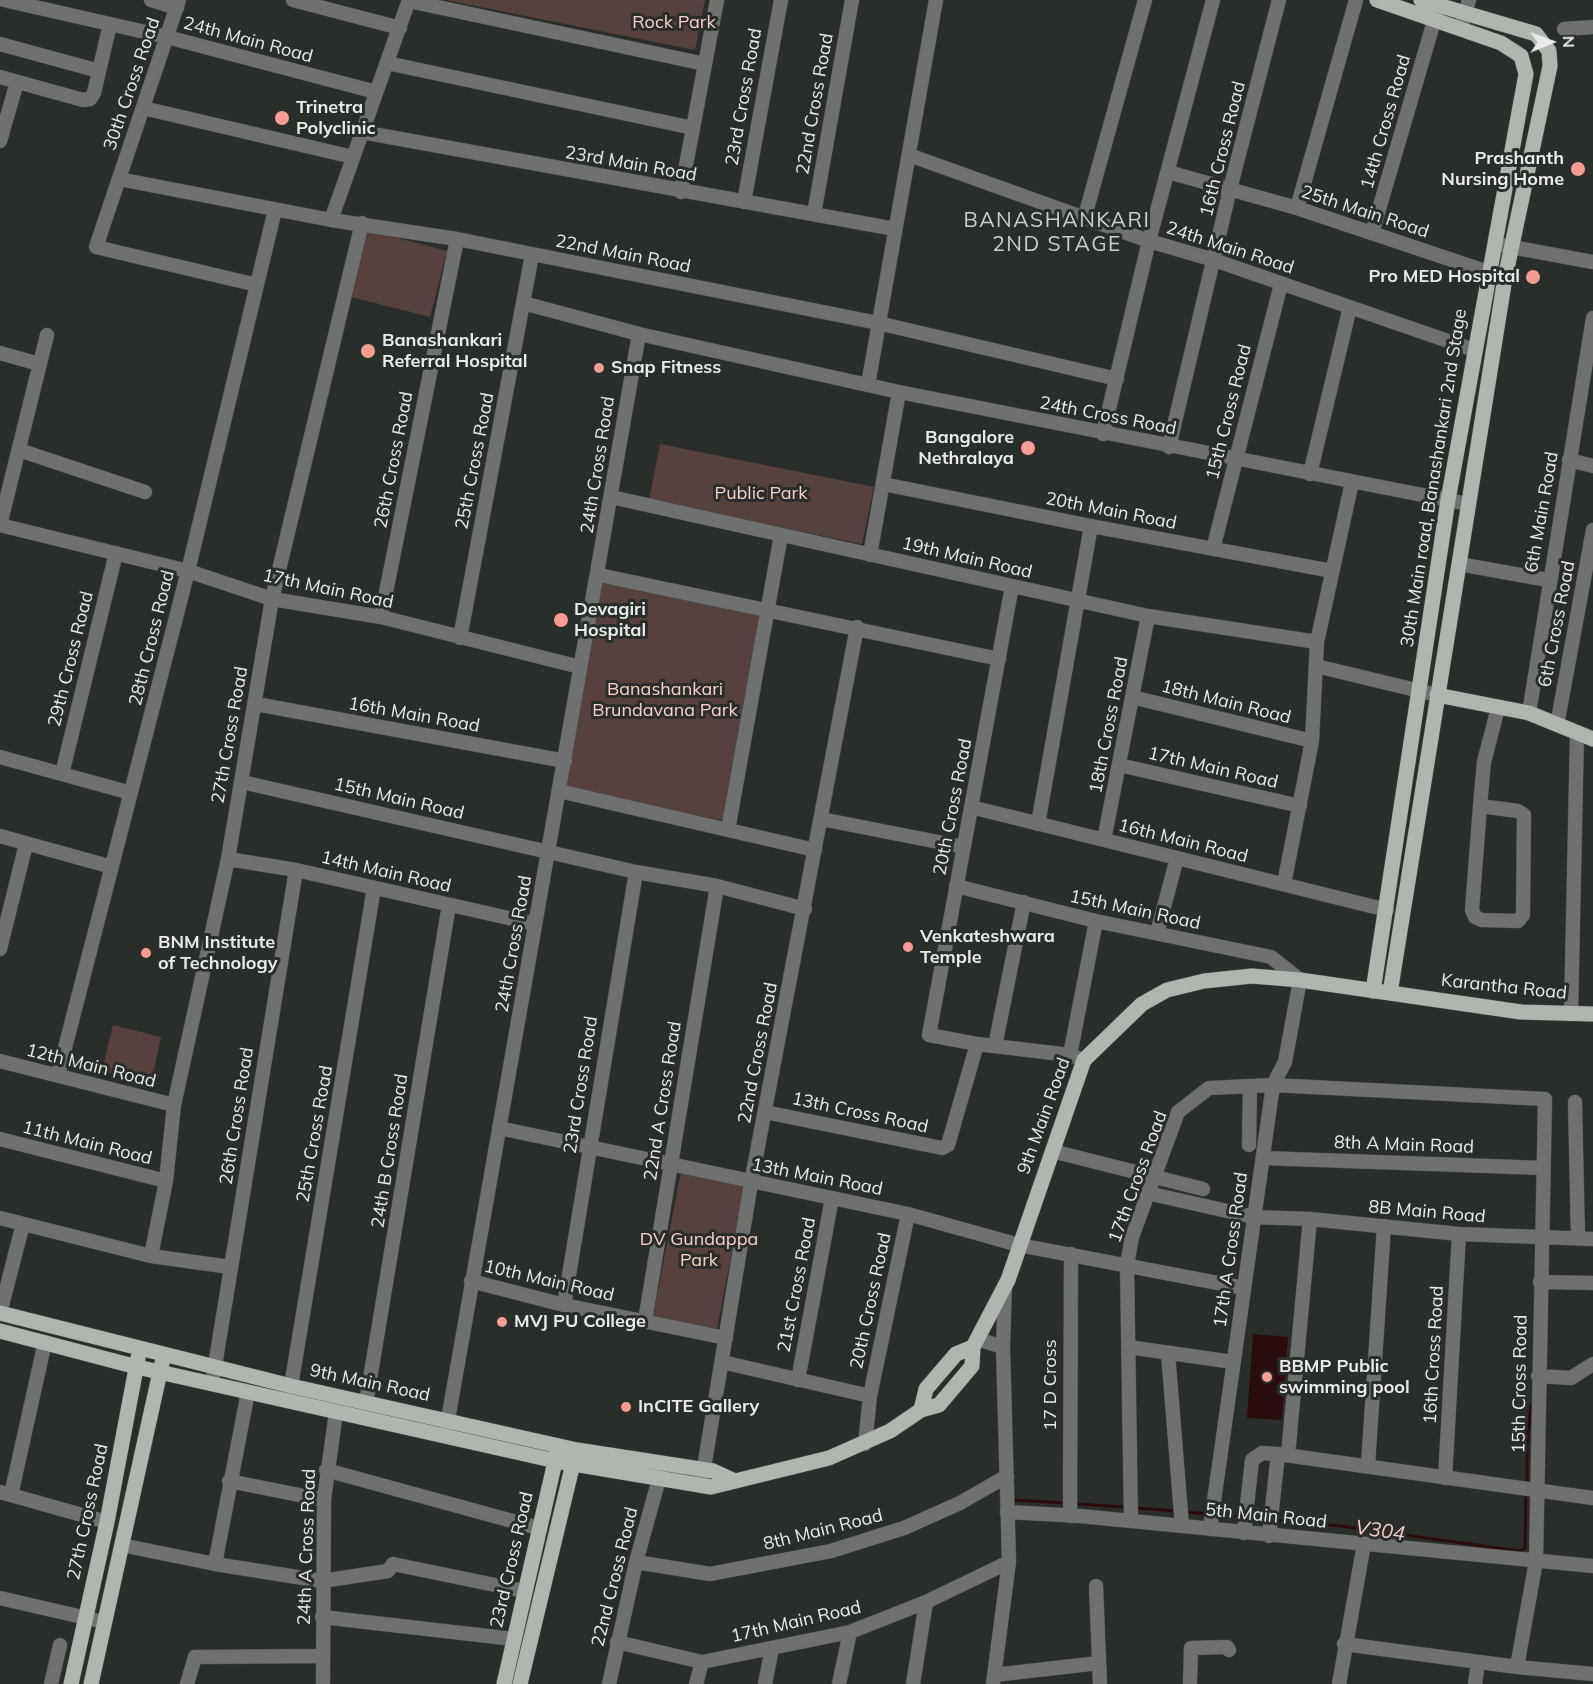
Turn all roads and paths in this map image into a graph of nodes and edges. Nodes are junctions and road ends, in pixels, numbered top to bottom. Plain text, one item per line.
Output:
1 (4, 0) edge
2 (151, 0) edge
3 (293, 0) edge
4 (717, 0) edge
5 (782, 0) edge
6 (852, 0) edge
7 (936, 0) edge
8 (1145, 0) edge
9 (1213, 0) edge
10 (1279, 0) edge
11 (1356, 0) edge
12 (1377, 0) edge
13 (1421, 0) edge
14 (409, 1) edge
15 (178, 4) edge
16 (327, 4) edge
17 (1439, 5) junction
18 (1410, 6) edge
19 (1467, 6) edge
20 (1434, 21) junction
21 (110, 24) junction
22 (400, 27) junction
23 (1593, 27) edge
24 (1564, 29) dead end
25 (1460, 30) junction
26 (167, 37) junction
27 (0, 45) edge
28 (387, 63) junction
29 (705, 64) junction
30 (99, 71) junction
31 (0, 77) edge
32 (17, 82) junction
33 (376, 92) junction
34 (143, 108) junction
35 (693, 128) junction
36 (362, 132) junction
37 (0, 141) edge
38 (909, 154) junction
39 (353, 157) junction
40 (1168, 172) junction
41 (119, 179) junction
42 (1230, 189) junction
43 (681, 192) junction
44 (744, 202) junction
45 (1297, 208) junction
46 (275, 210) junction
47 (814, 214) junction
48 (1086, 216) junction
49 (331, 220) junction
50 (362, 223) junction
51 (895, 229) junction
52 (1372, 233) junction
53 (457, 239) junction
54 (1149, 241) junction
55 (1493, 244) junction
56 (1511, 247) junction
57 (532, 255) junction
58 (1214, 260) junction
59 (1593, 262) edge
60 (1488, 272) junction
61 (1281, 284) junction
62 (257, 285) junction
63 (523, 303) junction
64 (1350, 307) junction
65 (1593, 318) edge
66 (878, 322) junction
67 (639, 334) junction
68 (47, 335) dead end
69 (1474, 350) junction
70 (0, 353) edge
71 (39, 364) junction
72 (1117, 379) junction
73 (868, 385) junction
74 (900, 393) junction
75 (1103, 434) junction
76 (1169, 447) junction
77 (19, 450) junction
78 (1235, 459) junction
79 (1569, 460) junction
80 (1593, 466) edge
81 (1310, 474) junction
82 (1352, 482) junction
83 (883, 484) junction
84 (145, 492) dead end
85 (610, 497) junction
86 (1448, 500) junction
87 (1468, 504) junction
88 (0, 525) edge
89 (1091, 526) junction
90 (1593, 530) edge
91 (781, 535) junction
92 (1213, 549) junction
93 (116, 553) junction
94 (870, 555) junction
95 (1459, 564) junction
96 (188, 571) junction
97 (1332, 571) junction
98 (599, 575) junction
99 (1548, 580) junction
100 (1012, 586) junction
101 (272, 599) junction
102 (1078, 601) junction
103 (767, 611) junction
104 (1148, 616) junction
105 (381, 617) junction
106 (856, 627) junction
107 (460, 638) junction
108 (1317, 642) junction
109 (999, 658) junction
110 (1316, 666) junction
111 (580, 668) junction
112 (1419, 691) junction
113 (1437, 695) junction
114 (1132, 698) junction
115 (256, 704) junction
116 (1498, 708) junction
117 (1529, 712) junction
118 (1557, 725) junction
119 (1577, 734) junction
120 (1593, 740) edge
121 (1312, 741) junction
122 (0, 757) edge
123 (565, 761) junction
124 (1119, 765) junction
125 (62, 774) junction
126 (242, 782) junction
127 (559, 791) junction
128 (131, 792) junction
129 (1299, 806) junction
130 (1480, 806) junction
131 (971, 807) junction
132 (821, 819) junction
133 (1038, 824) junction
134 (728, 830) junction
135 (0, 837) edge
136 (1104, 840) junction
137 (26, 844) junction
138 (964, 847) junction
139 (815, 850) junction
140 (549, 851) junction
141 (1177, 858) junction
142 (228, 859) junction
143 (112, 867) junction
144 (296, 870) junction
145 (636, 872) junction
146 (1284, 884) junction
147 (717, 886) junction
148 (956, 886) junction
149 (374, 888) junction
150 (1024, 902) junction
151 (449, 905) junction
152 (805, 909) junction
153 (1387, 910) junction
154 (1096, 921) junction
155 (535, 924) junction
156 (1157, 933) junction
157 (0, 949) edge
158 (1300, 980) junction
159 (1373, 991) junction
160 (1390, 993) junction
161 (1411, 996) joint
162 (1571, 1014) junction
163 (1593, 1014) edge
164 (977, 1044) junction
165 (995, 1046) junction
166 (1077, 1058) junction
167 (0, 1061) edge
168 (58, 1075) junction
169 (1273, 1085) junction
170 (1250, 1086) junction
171 (1545, 1099) joint
172 (1575, 1102) dead end
173 (174, 1105) junction
174 (765, 1112) junction
175 (499, 1128) junction
176 (0, 1139) edge
177 (1249, 1144) dead end
178 (590, 1148) junction
179 (1052, 1150) junction
180 (1263, 1158) junction
181 (671, 1164) junction
182 (1544, 1168) junction
183 (1153, 1177) junction
184 (166, 1181) junction
185 (751, 1183) junction
186 (1203, 1189) dead end
187 (1147, 1193) junction
188 (832, 1198) junction
189 (908, 1214) junction
190 (1254, 1217) junction
191 (0, 1218) edge
192 (1310, 1219) junction
193 (23, 1224) junction
194 (1384, 1226) junction
195 (1459, 1234) junction
196 (1578, 1238) junction
197 (1540, 1239) junction
198 (1593, 1239) edge
199 (1019, 1245) junction
200 (1071, 1254) junction
201 (151, 1256) junction
202 (1127, 1265) junction
203 (230, 1267) junction
204 (471, 1281) junction
205 (1540, 1282) junction
206 (1593, 1283) edge
207 (1005, 1285) junction
208 (1244, 1288) junction
209 (564, 1305) junction
210 (0, 1313) edge
211 (645, 1322) junction
212 (0, 1331) edge
213 (726, 1338) junction
214 (45, 1342) junction
215 (975, 1343) junction
216 (1003, 1347) junction
217 (1128, 1347) junction
218 (140, 1348) junction
219 (1168, 1353) junction
220 (164, 1354) junction
221 (722, 1362) junction
222 (1233, 1362) junction
223 (1593, 1364) edge
224 (137, 1367) junction
225 (215, 1367) junction
226 (159, 1372) junction
227 (1538, 1376) junction
228 (798, 1380) junction
229 (212, 1384) junction
230 (291, 1386) junction
231 (248, 1392) junction
232 (870, 1396) junction
233 (366, 1403) junction
234 (336, 1412) junction
235 (448, 1420) junction
236 (446, 1436) junction
237 (865, 1444) junction
238 (557, 1453) junction
239 (1283, 1454) junction
240 (575, 1457) junction
241 (1368, 1465) junction
242 (326, 1470) junction
243 (702, 1470) junction
244 (1007, 1476) junction
245 (1445, 1478) junction
246 (659, 1479) junction
247 (733, 1480) junction
248 (229, 1481) junction
249 (700, 1486) junction
250 (1535, 1490) junction
251 (5, 1494) edge
252 (1593, 1498) edge
253 (324, 1500) junction
254 (1007, 1512) junction
255 (1131, 1512) junction
256 (1070, 1516) junction
257 (107, 1522) junction
258 (1182, 1526) junction
259 (538, 1528) junction
260 (1210, 1529) junction
261 (1244, 1533) junction
262 (1269, 1536) junction
263 (1364, 1544) junction
264 (121, 1545) junction
265 (1536, 1561) junction
266 (636, 1562) junction
267 (1009, 1562) junction
268 (215, 1564) junction
269 (1593, 1566) edge
270 (322, 1581) junction
271 (1096, 1586) dead end
272 (524, 1591) junction
273 (0, 1598) edge
274 (926, 1602) junction
275 (322, 1617) junction
276 (85, 1618) junction
277 (104, 1622) junction
278 (850, 1632) junction
279 (514, 1639) junction
280 (617, 1642) junction
281 (1344, 1644) junction
282 (60, 1645) dead end
283 (772, 1648) junction
284 (1229, 1650) dead end
285 (323, 1656) junction
286 (702, 1662) junction
287 (1478, 1662) junction
288 (1099, 1663) junction
289 (1517, 1667) junction
290 (1540, 1669) junction
291 (1593, 1674) edge
292 (994, 1679) edge
293 (51, 1684) edge
294 (71, 1684) edge
295 (91, 1684) edge
296 (187, 1684) edge
297 (323, 1684) edge
298 (504, 1684) edge
299 (520, 1684) edge
300 (609, 1684) edge
301 (696, 1684) edge
302 (765, 1684) edge
303 (839, 1684) edge
304 (913, 1684) edge
305 (1100, 1684) edge
306 (1190, 1684) edge
307 (1339, 1684) edge
308 (1475, 1684) edge
309 (1537, 1684) edge

1 - 21 street, 24th Main Road
2 - 15 street
3 - 16 street
4 - 29 street
5 - 44 street, 23rd Cross Road
6 - 47 street, 22nd Cross Road
7 - 38 street
8 - 48 street
9 - 40 street
10 - 42 street, 16th Cross Road
11 - 45 street
12 - 18 main road, 30th Main road, Banashankari 2nd Stage
13 - 17 main road, 30th Main road, Banashankari 2nd Stage
14 - 22 street
14 - 29 street
15 - 26 street, 30th Cross Road
16 - 22 street
17 - 19 main road, 30th Main road, Banashankari 2nd Stage
17 - 20 street, 14th Cross Road
18 - 20 main road, 30th Main road, Banashankari 2nd Stage
19 - 25 street
19 - 56 main road, 30th Main road, Banashankari 2nd Stage
20 - 25 main road, 30th Main road, Banashankari 2nd Stage
20 - 52 street, 14th Cross Road
21 - 26 street, 24th Main Road
21 - 30 street
22 - 28 street
23 - 24 street
25 - 55 main road, 30th Main road, Banashankari 2nd Stage
26 - 33 street, 24th Main Road
26 - 34 street, 30th Cross Road
27 - 30 street
28 - 33 street
28 - 35 street
29 - 35 street
30 - 32 street
31 - 32 street
32 - 37 street
33 - 36 street
34 - 39 street
34 - 41 street, 30th Cross Road
35 - 43 street
36 - 39 street
36 - 43 street, 23rd Main Road
38 - 48 street, 24th Main Road
38 - 51 street
39 - 49 street
40 - 42 street, 25th Main Road
40 - 54 street
41 - 46 street, 22nd Main Road
41 - 62 street, 30th Cross Road
42 - 45 street, 25th Main Road
42 - 58 street, 16th Cross Road
43 - 44 street, 23rd Main Road
44 - 47 street, 23rd Main Road
45 - 52 street, 25th Main Road
46 - 49 street, 22nd Main Road
46 - 62 street, 28th Cross Road
47 - 51 street, 23rd Main Road
48 - 54 street, 24th Main Road
49 - 50 street, 22nd Main Road
50 - 53 street, 22nd Main Road
50 - 101 street, 27th Cross Road
51 - 66 street
52 - 60 street, 25th Main Road
53 - 57 street, 22nd Main Road
53 - 105 street, 26th Cross Road
54 - 58 street, 24th Main Road
54 - 72 street
55 - 56 street
55 - 60 main road, 30th Main road, Banashankari 2nd Stage
56 - 59 street
56 - 87 main road, 30th Main road, Banashankari 2nd Stage
57 - 63 street, 25th Cross Road
57 - 66 street, 22nd Main Road
58 - 61 street, 24th Main Road
58 - 76 street, 16th Cross Road
60 - 69 main road, 30th Main road, Banashankari 2nd Stage
61 - 64 street, 24th Main Road
61 - 78 street, 15th Cross Road
62 - 96 street, 28th Cross Road
63 - 67 street
63 - 107 street, 25th Cross Road
64 - 69 street, 24th Main Road
64 - 81 street
65 - 79 street, 6th Main Road
66 - 72 street, 22nd Main Road
66 - 73 street
67 - 73 street, 24th Cross Road
67 - 85 street, 24th Cross Road
68 - 71 street
69 - 86 main road, 30th Main road, Banashankari 2nd Stage
70 - 71 street
71 - 77 street
72 - 75 street
73 - 74 street, 24th Cross Road
74 - 75 street, 24th Cross Road
74 - 83 street
75 - 76 street, 24th Cross Road
76 - 78 street, 24th Cross Road
77 - 84 street
77 - 88 street
78 - 81 street, 24th Cross Road
78 - 92 street, 15th Cross Road
79 - 80 street
79 - 99 street, 6th Main Road
81 - 82 street, 24th Cross Road
82 - 86 street, 24th Cross Road
82 - 97 street
83 - 89 street, 20th Main Road
83 - 94 street
85 - 91 street, 19th Main Road
85 - 98 street, 24th Cross Road
86 - 87 street, 24th Cross Road
86 - 112 main road, 30th Main road, Banashankari 2nd Stage
87 - 95 main road, 30th Main road, Banashankari 2nd Stage
88 - 93 street, 17th Main Road
89 - 92 street, 20th Main Road
89 - 102 street
90 - 118 street, 6th Cross Road
91 - 94 street, 19th Main Road
91 - 103 street
92 - 97 street, 20th Main Road
93 - 96 street, 17th Main Road
93 - 125 street, 29th Cross Road
94 - 100 street, 19th Main Road
95 - 99 street
95 - 113 main road, 30th Main road, Banashankari 2nd Stage
96 - 101 street, 17th Main Road
96 - 128 street, 28th Cross Road
97 - 108 street
98 - 103 street
98 - 111 street, 24th Cross Road
99 - 117 street, 6th Main Road
100 - 102 street, 19th Main Road
100 - 109 street, 20th Cross Road
101 - 105 street, 17th Main Road
101 - 115 street, 27th Cross Road
102 - 104 street, 19th Main Road
102 - 133 street
103 - 106 street
103 - 134 street
104 - 108 street, 19th Main Road
104 - 114 street, 18th Cross Road
105 - 107 street, 17th Main Road
106 - 109 street
106 - 132 street, 22nd Cross Road
107 - 111 street, 17th Main Road
108 - 110 street
109 - 131 street, 20th Cross Road
110 - 112 street
110 - 121 street
111 - 123 street, 24th Cross Road
112 - 113 street
112 - 153 main road, 30th Main road, Banashankari 2nd Stage
113 - 116 main road
113 - 160 main road, 30th Main road, Banashankari 2nd Stage
114 - 121 street, 18th Main Road
114 - 124 street, 18th Cross Road
115 - 123 street, 16th Main Road
115 - 126 street, 27th Cross Road
116 - 117 main road
116 - 130 street
117 - 118 main road
118 - 119 main road
119 - 120 main road
119 - 162 street
121 - 129 street
122 - 125 street
123 - 127 street, 24th Cross Road
124 - 129 street, 17th Main Road
124 - 136 street, 18th Cross Road
125 - 128 street
126 - 140 street, 15th Main Road
126 - 142 street, 27th Cross Road
127 - 134 street
127 - 140 street, 24th Cross Road
128 - 143 street, 28th Cross Road
129 - 146 street
130 - 130 street
131 - 133 street, 16th Main Road
131 - 138 street, 20th Cross Road
132 - 138 street
132 - 139 street, 22nd Cross Road
133 - 136 street, 16th Main Road
134 - 139 street
135 - 137 street
136 - 141 street, 16th Main Road
137 - 143 street
137 - 157 street
138 - 148 street, 20th Cross Road
139 - 152 street, 22nd Cross Road
140 - 145 street
140 - 155 street, 24th Cross Road
141 - 146 street, 16th Main Road
141 - 156 street
142 - 144 street, 14th Main Road
142 - 173 street, 27th Cross Road
143 - 168 street, 28th Cross Road
144 - 149 street, 14th Main Road
144 - 203 street, 26th Cross Road
145 - 147 street
145 - 178 street, 23rd Cross Road
146 - 153 street, 16th Main Road
147 - 152 street
147 - 181 street, 22nd A Cross Road
148 - 150 street, 15th Main Road
148 - 164 street, 20th Cross Road
149 - 151 street, 14th Main Road
149 - 230 street, 25th Cross Road
150 - 154 street, 15th Main Road
150 - 165 street
151 - 155 street, 14th Main Road
151 - 233 street, 24th B Cross Road
152 - 174 street, 22nd Cross Road
153 - 159 main road, 30th Main road, Banashankari 2nd Stage
154 - 156 street, 15th Main Road
154 - 166 street
155 - 175 street, 24th Cross Road
156 - 158 street, 15th Main Road
158 - 159 main road, 9th Main Road
158 - 166 main road, 9th Main Road
158 - 169 street, 17th A Cross Road
159 - 160 main road, 9th Main Road
160 - 161 main road, 9th Main Road
161 - 162 main road, Karantha Road
162 - 163 main road, Karantha Road
164 - 165 street
164 - 174 street, 13th Cross Road
165 - 166 street
166 - 179 main road, 9th Main Road
167 - 168 street, 12th Main Road
168 - 173 street, 12th Main Road
169 - 170 street, 17th Cross Road
169 - 171 street, 17th Cross Road
169 - 180 street, 17th A Cross Road
170 - 177 street
170 - 183 street, 17th Cross Road
171 - 182 street, 15th Cross Road
172 - 196 street
173 - 184 street, 27th Cross Road
174 - 185 street, 22nd Cross Road
175 - 178 street, 13th Main Road
175 - 204 street, 24th Cross Road
176 - 184 street, 11th Main Road
178 - 181 street, 13th Main Road
178 - 209 street, 23rd Cross Road
179 - 183 street
179 - 199 main road, 9th Main Road
180 - 182 street, 8th A Main Road
180 - 190 street, 17th A Cross Road
181 - 185 street, 13th Main Road
181 - 211 street, 22nd A Cross Road
182 - 197 street, 15th Cross Road
183 - 186 street
183 - 187 street, 17th Cross Road
184 - 201 street, 27th Cross Road
185 - 188 street, 13th Main Road
185 - 213 street, 22nd Cross Road
187 - 190 street, 8B Main Road
187 - 202 street, 17th Cross Road
188 - 189 street, 13th Main Road
188 - 228 street, 21st Cross Road
189 - 199 street, 13th Main Road
189 - 232 street, 20th Cross Road
190 - 192 street, 8B Main Road
190 - 208 street, 17th A Cross Road
191 - 193 street
192 - 194 street, 8B Main Road
192 - 239 street
193 - 201 street
193 - 210 street
194 - 195 street, 8B Main Road
194 - 241 street
195 - 197 street, 8B Main Road
195 - 245 street, 16th Cross Road
196 - 197 street, 8B Main Road
196 - 198 street, 8B Main Road
197 - 205 street, 15th Cross Road
199 - 200 street, 13th Main Road
199 - 207 main road, 9th Main Road
200 - 202 street, 13th Main Road
200 - 256 street, 17 D Cross
201 - 203 street
202 - 208 street, 13th Main Road
202 - 217 street, 17th Cross Road
203 - 225 street, 26th Cross Road
204 - 209 street, 10th Main Road
204 - 235 street, 24th Cross Road
205 - 206 street
205 - 227 street, 15th Cross Road
207 - 215 main road, 9th Main Road
207 - 216 street
208 - 222 street, 17th A Cross Road
209 - 211 street, 10th Main Road
210 - 218 main road, 9th Main Road
211 - 213 street, 10th Main Road
212 - 214 main road, 9th Main Road
213 - 221 street, 22nd Cross Road
214 - 224 main road, 9th Main Road
214 - 251 street
215 - 216 street
215 - 237 main road, 9th Main Road
216 - 244 street
217 - 219 street
217 - 255 street, 17th Cross Road
218 - 220 main road, 9th Main Road
218 - 224 main road, 27th Cross Road
219 - 222 street
219 - 258 street
220 - 225 main road, 9th Main Road
220 - 226 main road
221 - 228 street
221 - 243 street, 22nd Cross Road
222 - 260 street, 17th A Cross Road
223 - 227 street
224 - 226 main road, 9th Main Road
224 - 257 main road, 27th Cross Road
225 - 229 street, 26th Cross Road
225 - 230 main road, 9th Main Road
226 - 229 main road, 9th Main Road
226 - 264 main road
227 - 250 street, 15th Cross Road
228 - 232 street
229 - 231 main road, 9th Main Road
230 - 233 main road, 9th Main Road
231 - 234 main road, 9th Main Road
231 - 248 street
232 - 237 street, 20th Cross Road
233 - 235 main road, 9th Main Road
234 - 236 main road, 9th Main Road
234 - 242 street, 24th A Cross Road
235 - 236 street, 24th Cross Road
235 - 238 main road, 9th Main Road
236 - 238 main road, 9th Main Road
237 - 247 main road, 9th Main Road
238 - 240 main road, 9th Main Road
238 - 259 main road, 23rd Cross Road
239 - 241 street
239 - 261 street
239 - 262 street
240 - 243 main road, 9th Main Road
240 - 246 main road, 9th Main Road
240 - 299 main road, 23rd Cross Road
241 - 245 street
242 - 253 street, 24th A Cross Road
242 - 259 street
243 - 247 main road, 9th Main Road
243 - 249 street, 22nd Cross Road
244 - 254 street
244 - 266 street, 8th Main Road
245 - 250 street
246 - 249 main road, 9th Main Road
246 - 266 street, 22nd Cross Road
247 - 249 main road, 9th Main Road
248 - 253 street
248 - 268 street
250 - 252 street
250 - 265 street, 15th Cross Road
251 - 257 street
253 - 270 street, 24th A Cross Road
254 - 256 street, 5th Main Road
254 - 267 street
255 - 256 street, 5th Main Road
255 - 258 street, 5th Main Road
257 - 276 main road, 27th Cross Road
258 - 260 street, 5th Main Road
259 - 272 main road, 23rd Cross Road
260 - 261 street, 5th Main Road
261 - 262 street, 5th Main Road
262 - 263 street, 5th Main Road
263 - 265 street, 5th Main Road
263 - 281 street
264 - 268 street
264 - 277 main road
265 - 269 street, 5th Main Road
265 - 289 street, 15th Cross Road
266 - 280 street, 22nd Cross Road
267 - 274 street, 17th Main Road
267 - 292 street
268 - 270 street
270 - 272 street
270 - 275 street, 24th A Cross Road
271 - 288 street
272 - 279 main road, 23rd Cross Road
273 - 276 street
274 - 278 street, 17th Main Road
274 - 304 street
275 - 279 street
275 - 285 street, 24th A Cross Road
276 - 277 street
276 - 294 main road, 27th Cross Road
277 - 295 main road
278 - 283 street, 17th Main Road
278 - 303 street
279 - 298 main road, 23rd Cross Road
280 - 286 street, 17th Main Road
280 - 300 street, 22nd Cross Road
281 - 287 street
281 - 307 street
282 - 293 street
283 - 286 street, 17th Main Road
283 - 302 street
284 - 306 street
285 - 296 street
285 - 297 street, 24th A Cross Road
286 - 301 street
287 - 289 street
287 - 308 street
288 - 292 street
288 - 305 street
289 - 290 street
290 - 291 street
290 - 309 street

